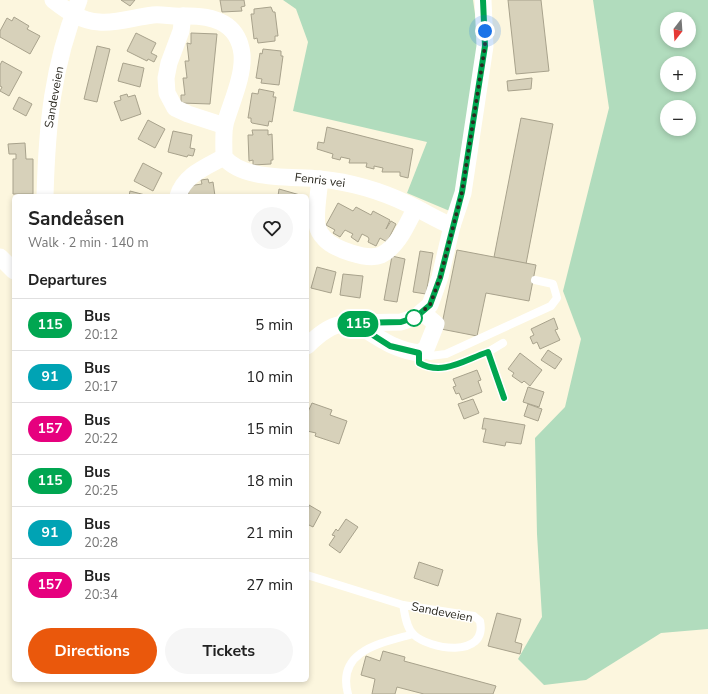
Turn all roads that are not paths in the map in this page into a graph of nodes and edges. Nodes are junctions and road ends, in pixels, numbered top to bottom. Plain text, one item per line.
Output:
1 (53, 0) edge
2 (483, 0) edge
3 (76, 7) edge
4 (183, 16) junction
5 (225, 126) junction
6 (224, 158) junction
7 (320, 179) junction
8 (45, 194) edge
9 (179, 194) edge
10 (415, 209) junction
11 (449, 225) junction
12 (0, 257) edge
13 (12, 269) edge
14 (535, 280) dead end
15 (422, 312) junction
16 (354, 323) junction
17 (503, 343) dead end
18 (309, 344) edge
19 (488, 352) junction
20 (419, 353) junction
21 (504, 398) dead end
22 (309, 576) edge
23 (403, 605) junction
24 (413, 634) junction
25 (348, 694) edge

1 - 3 street
2 - 11 street
3 - 4 street
3 - 8 street, Sandeveien
4 - 5 street
4 - 5 street
5 - 6 street
6 - 7 street, Fenris vei
6 - 9 street
7 - 10 street, Fenris vei
7 - 10 street
10 - 11 street, Fenris vei
11 - 15 street
12 - 13 street
14 - 20 lane
15 - 16 street
15 - 20 street
16 - 18 street
16 - 20 street
17 - 19 lane
19 - 20 lane
19 - 21 lane
22 - 23 lane, Sandeveien
23 - 24 lane, Sandeveien
23 - 24 lane, Sandeveien
24 - 25 lane

